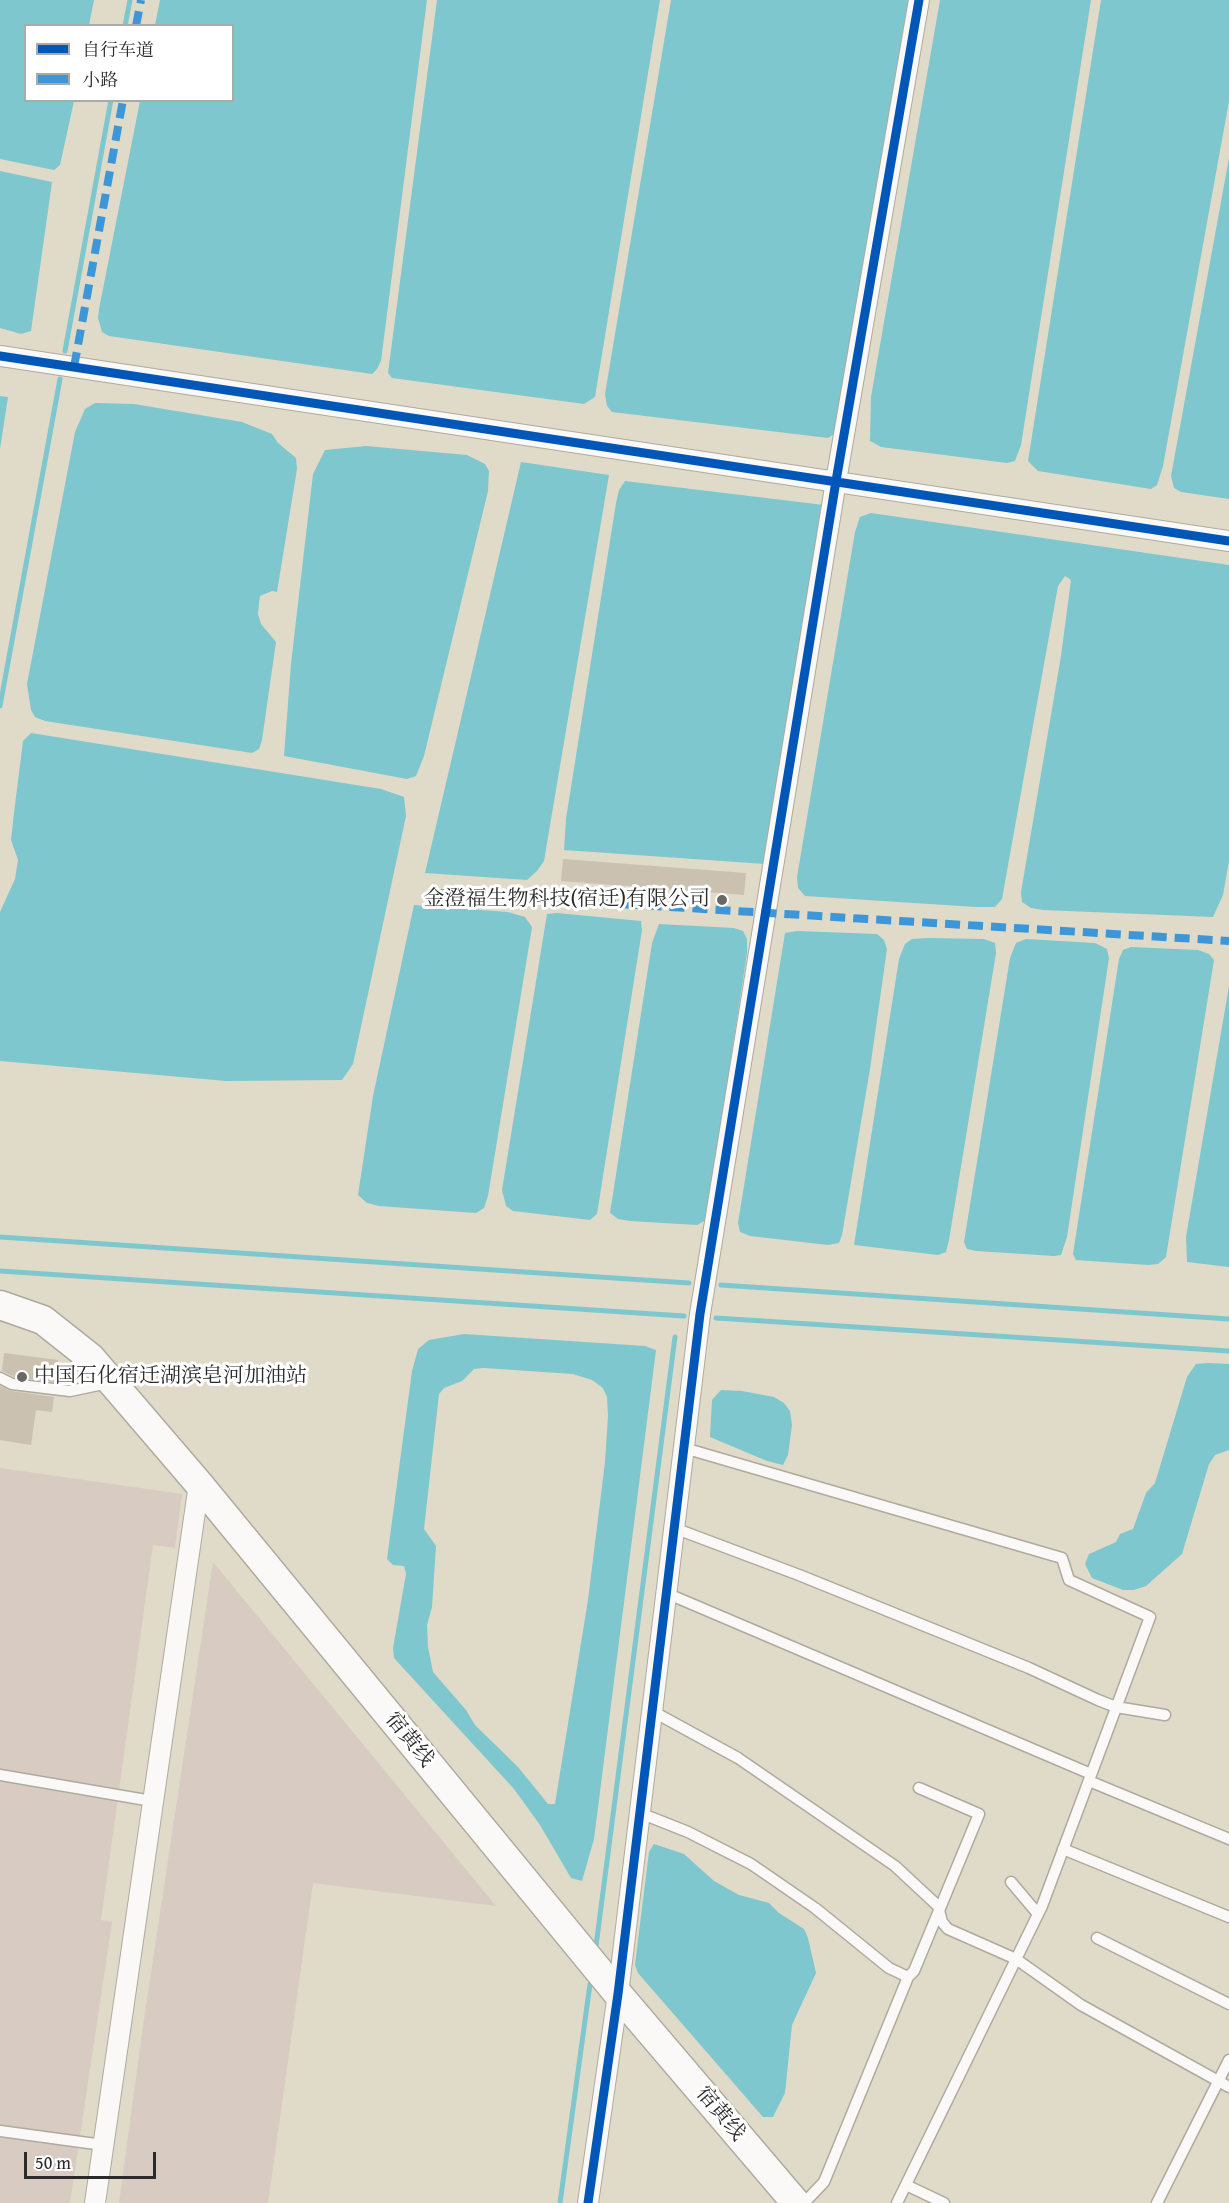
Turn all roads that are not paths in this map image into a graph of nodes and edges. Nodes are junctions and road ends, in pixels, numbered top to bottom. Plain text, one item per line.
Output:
1 (919, 0) edge
2 (0, 356) edge
3 (836, 481) junction
4 (1229, 541) edge
5 (0, 1305) edge
6 (0, 1378) edge
7 (111, 1382) junction
8 (684, 1448) junction
9 (199, 1484) junction
10 (674, 1528) junction
11 (666, 1593) junction
12 (1116, 1707) junction
13 (652, 1711) junction
14 (1166, 1715) dead end
15 (0, 1775) edge
16 (1090, 1778) junction
17 (919, 1788) dead end
18 (152, 1801) junction
19 (640, 1813) junction
20 (1229, 1839) edge
21 (1063, 1848) junction
22 (1011, 1882) dead end
23 (939, 1910) junction
24 (1038, 1914) junction
25 (1229, 1917) edge
26 (1097, 1938) dead end
27 (1016, 1959) junction
28 (908, 1977) junction
29 (618, 1994) junction
30 (1229, 2004) edge
31 (1229, 2060) edge
32 (1219, 2080) junction
33 (1229, 2087) edge
34 (0, 2131) edge
35 (103, 2145) junction
36 (906, 2185) junction
37 (95, 2203) edge
38 (588, 2203) edge
39 (796, 2203) edge
40 (804, 2203) edge
41 (897, 2203) edge
42 (944, 2203) edge
43 (1157, 2203) edge

1 - 3 street
2 - 3 street
3 - 4 street
3 - 8 street
5 - 7 main road, 宿黄线
6 - 7 lane
7 - 9 main road, 宿黄线
8 - 10 street
8 - 12 lane
9 - 18 street
9 - 29 main road, 宿黄线
10 - 11 street
10 - 12 lane
11 - 13 street
11 - 16 lane
12 - 14 lane
12 - 16 lane
13 - 19 street
13 - 23 lane
15 - 18 lane
16 - 20 lane
16 - 21 lane
17 - 23 lane
18 - 35 street
19 - 28 lane
19 - 29 street
21 - 24 lane
21 - 25 lane
22 - 24 lane
23 - 27 lane
23 - 28 lane
24 - 27 lane
26 - 30 lane
27 - 32 lane
27 - 36 lane
28 - 40 lane
29 - 38 street
29 - 39 main road, 宿黄线
31 - 32 lane
32 - 33 lane
32 - 43 lane
34 - 35 lane
35 - 37 street
36 - 41 lane
36 - 42 lane

